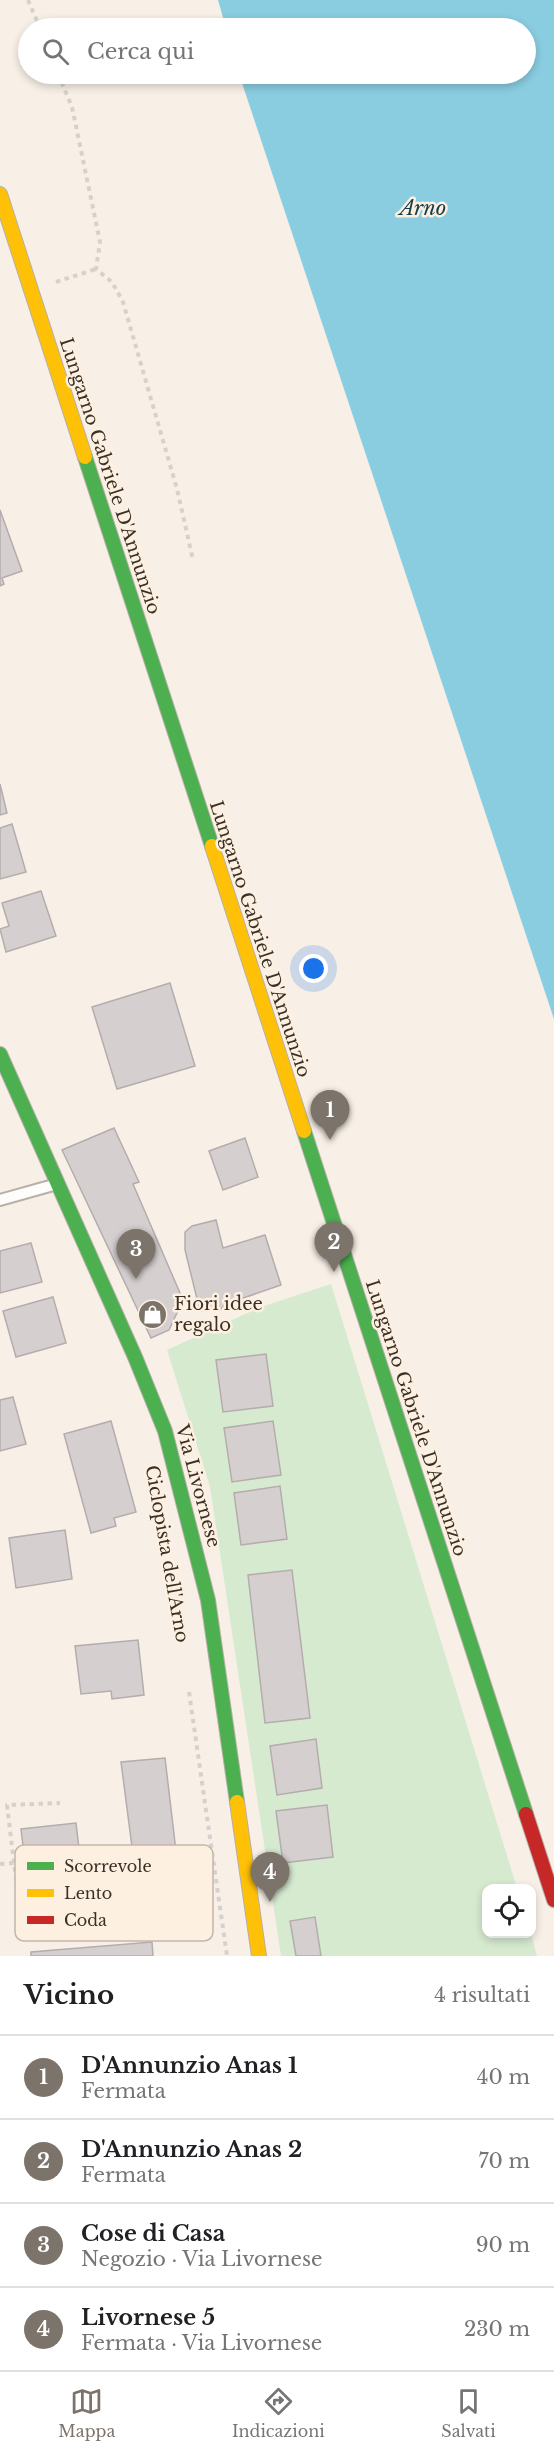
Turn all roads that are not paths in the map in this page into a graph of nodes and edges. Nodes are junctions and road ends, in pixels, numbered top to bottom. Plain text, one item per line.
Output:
1 (0, 194) edge
2 (0, 1054) edge
3 (57, 1184) junction
4 (0, 1200) edge
5 (554, 1900) edge
6 (259, 1956) edge

1 - 5 main road, Lungarno Gabriele D'Annunzio
2 - 3 main road, Via Livornese
3 - 4 lane
3 - 6 main road, Via Livornese

